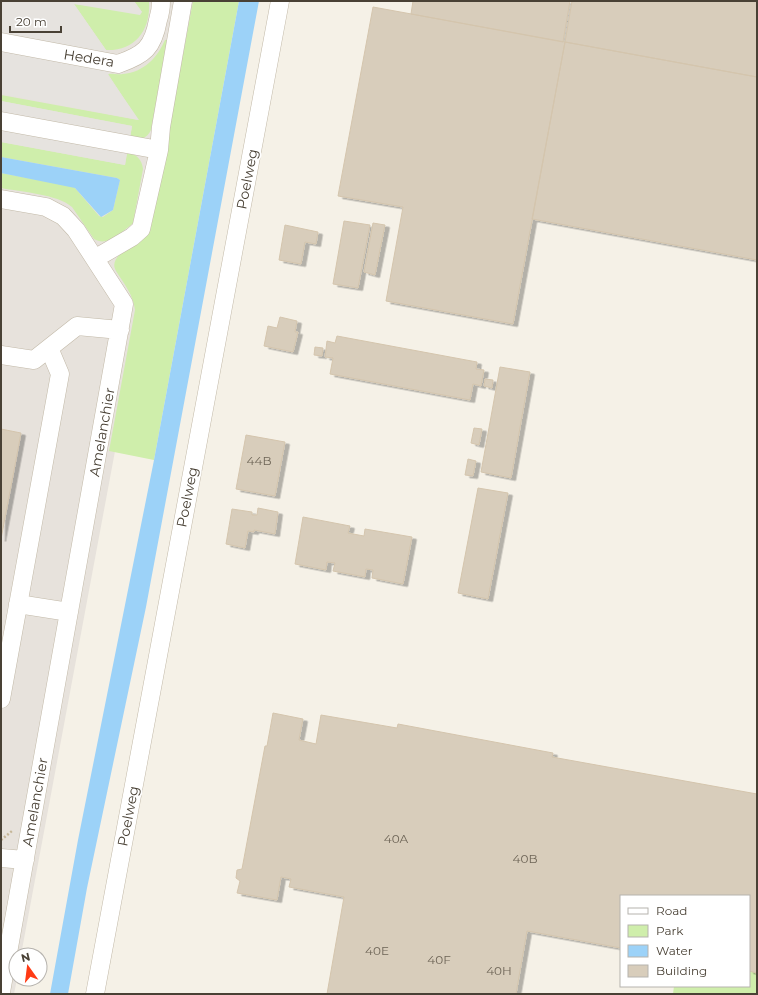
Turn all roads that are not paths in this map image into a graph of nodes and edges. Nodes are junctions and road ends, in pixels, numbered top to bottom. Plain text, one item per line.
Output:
1 (161, 1) edge
2 (183, 1) edge
3 (280, 1) edge
4 (1, 42) edge
5 (1, 121) edge
6 (159, 150) junction
7 (1, 199) edge
8 (96, 258) junction
9 (120, 330) junction
10 (49, 348) junction
11 (1, 354) edge
12 (18, 604) junction
13 (69, 612) junction
14 (1, 699) edge
15 (1, 858) edge
16 (25, 860) junction
17 (7, 925) edge
18 (1, 992) edge
19 (95, 994) edge

1 - 4 street, Hedera
2 - 6 street
3 - 19 street, Poelweg
5 - 6 street
6 - 8 street
7 - 8 street, Amelanchier
8 - 9 street, Amelanchier
9 - 10 street
9 - 13 street, Amelanchier
10 - 11 street
10 - 12 street
12 - 13 street
12 - 14 street
13 - 16 street, Amelanchier
15 - 16 street
16 - 17 street, Amelanchier
17 - 18 street, Amelanchier

